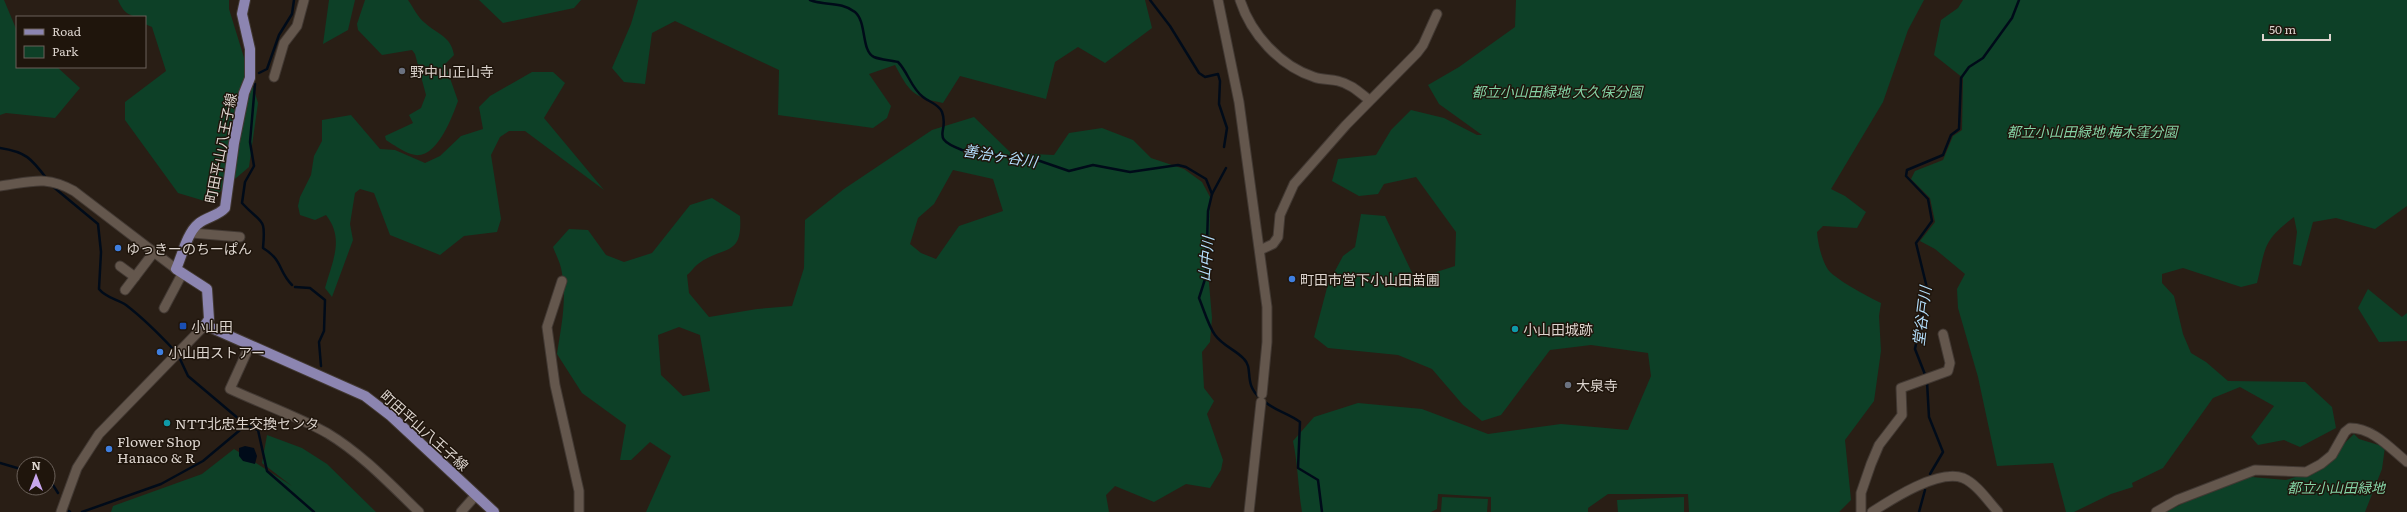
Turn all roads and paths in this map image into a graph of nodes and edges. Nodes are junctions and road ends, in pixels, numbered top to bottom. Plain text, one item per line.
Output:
1 (245, 0) edge
2 (304, 0) edge
3 (1218, 0) edge
4 (1240, 0) edge
5 (1437, 14) dead end
6 (274, 77) dead end
7 (1369, 100) junction
8 (0, 186) edge
9 (192, 233) junction
10 (240, 237) dead end
11 (1260, 250) junction
12 (154, 252) junction
13 (120, 266) dead end
14 (179, 272) junction
15 (135, 277) junction
16 (562, 281) dead end
17 (125, 290) dead end
18 (167, 306) dead end
19 (205, 325) junction
20 (1943, 334) dead end
21 (250, 345) junction
22 (2407, 462) edge
23 (476, 495) junction
24 (61, 512) edge
25 (419, 512) edge
26 (461, 512) edge
27 (494, 512) edge
28 (579, 512) edge
29 (1249, 512) edge
30 (1861, 512) edge
31 (1872, 512) edge
32 (1998, 512) edge
33 (2156, 512) edge

1 - 9 main road, 町田平山八王子線
2 - 6 street
3 - 11 street
4 - 7 street
5 - 7 street
7 - 11 street
8 - 12 street
9 - 10 street
9 - 14 main road, 町田平山八王子線
11 - 29 street
12 - 14 street
12 - 15 street
13 - 15 street
14 - 18 street
14 - 19 main road
15 - 17 street
16 - 28 street
19 - 21 main road, 町田平山八王子線
19 - 24 street
20 - 30 street
21 - 23 main road, 町田平山八王子線
21 - 25 street
22 - 33 street
23 - 26 street
23 - 27 main road, 町田平山八王子線
31 - 32 street

